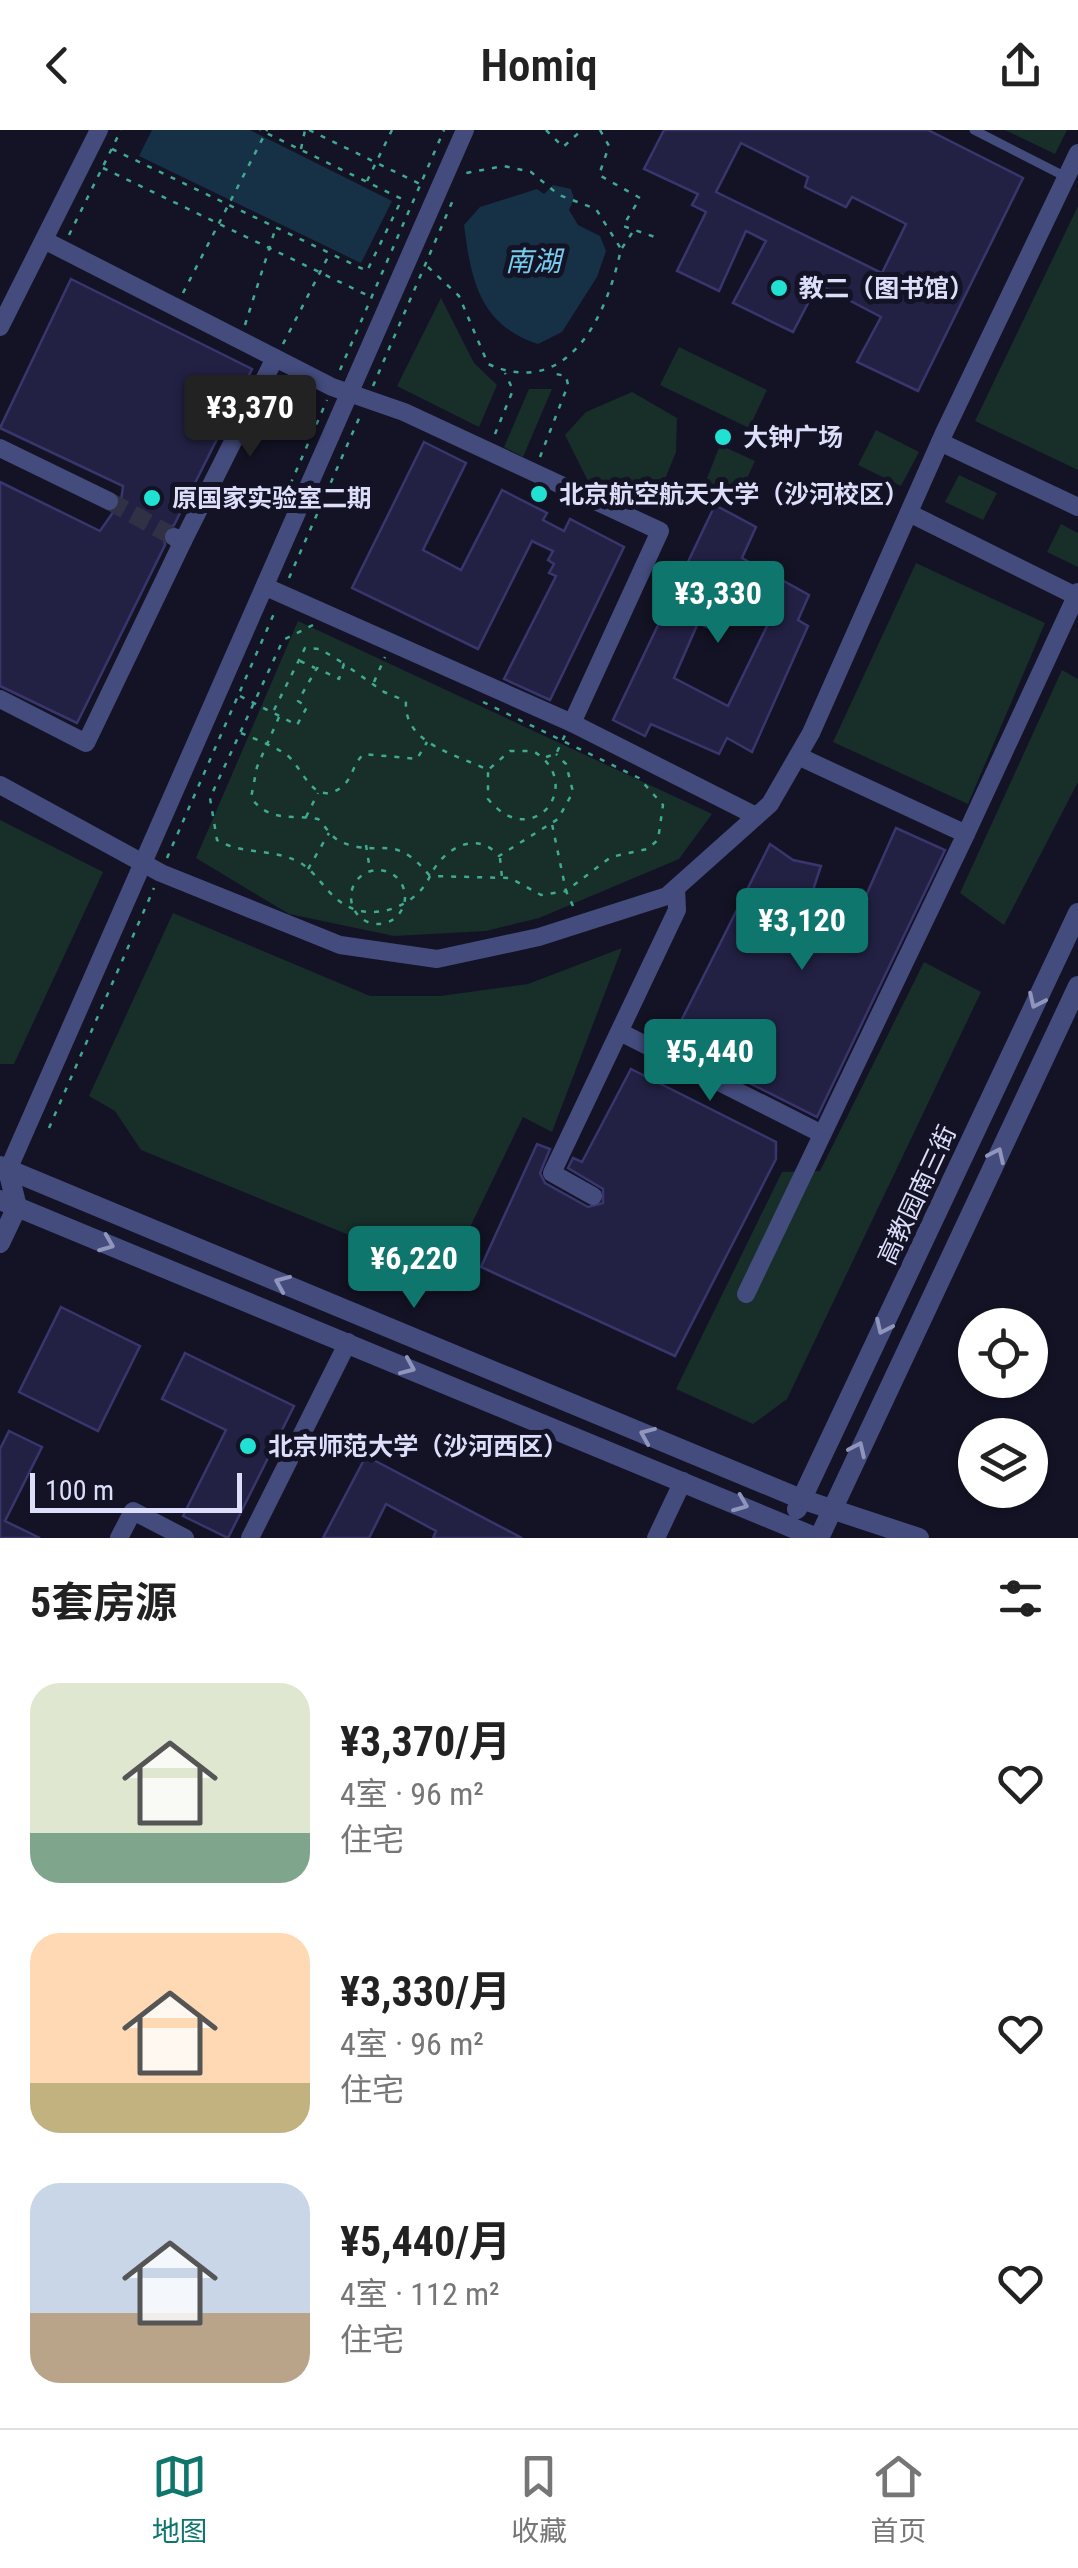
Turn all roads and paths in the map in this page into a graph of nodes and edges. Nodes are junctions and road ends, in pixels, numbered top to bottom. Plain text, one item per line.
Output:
1 (100, 130) edge
2 (121, 130) edge
3 (260, 130) edge
4 (307, 130) edge
5 (392, 130) edge
6 (465, 130) edge
7 (546, 130) edge
8 (582, 130) edge
9 (600, 130) edge
10 (974, 130) edge
11 (267, 131) edge
12 (112, 148) junction
13 (301, 150) junction
14 (1078, 153) edge
15 (471, 158) dead end
16 (376, 163) junction
17 (103, 168) junction
18 (1066, 177) junction
19 (366, 182) junction
20 (420, 184) dead end
21 (458, 188) dead end
22 (230, 205) junction
23 (220, 224) junction
24 (276, 227) junction
25 (634, 230) junction
26 (655, 237) dead end
27 (44, 240) junction
28 (66, 241) dead end
29 (270, 248) junction
30 (621, 249) junction
31 (330, 253) junction
32 (426, 265) junction
33 (321, 272) junction
34 (371, 297) dead end
35 (180, 299) dead end
36 (0, 327) edge
37 (244, 331) dead end
38 (278, 354) junction
39 (504, 371) junction
40 (548, 372) junction
41 (360, 395) junction
42 (940, 442) junction
43 (0, 448) edge
44 (488, 451) junction
45 (534, 472) junction
46 (109, 501) tunnel mouth
47 (1078, 507) edge
48 (909, 512) junction
49 (275, 590) junction
50 (1077, 595) edge
51 (316, 625) dead end
52 (392, 641) junction
53 (298, 660) junction
54 (344, 664) junction
55 (317, 668) junction
56 (374, 684) junction
57 (238, 695) junction
58 (0, 698) edge
59 (474, 698) dead end
60 (255, 703) junction
61 (273, 712) junction
62 (280, 716) junction
63 (572, 722) junction
64 (240, 733) junction
65 (428, 741) junction
66 (563, 741) junction
67 (266, 745) junction
68 (556, 754) junction
69 (798, 756) junction
70 (544, 758) junction
71 (488, 770) junction
72 (0, 786) edge
73 (318, 792) junction
74 (756, 816) junction
75 (306, 817) junction
76 (552, 824) junction
77 (330, 832) junction
78 (966, 834) junction
79 (366, 845) junction
80 (499, 856) junction
81 (153, 868) junction
82 (308, 869) junction
83 (370, 871) junction
84 (430, 876) junction
85 (502, 878) junction
86 (676, 888) junction
87 (566, 890) junction
88 (404, 905) junction
89 (353, 908) junction
90 (1078, 913) edge
91 (580, 924) junction
92 (1078, 986) edge
93 (620, 1032) junction
94 (50, 1128) dead end
95 (822, 1134) junction
96 (3, 1172) edge
97 (593, 1196) dead end
98 (8, 1204) edge
99 (0, 1243) edge
100 (746, 1294) dead end
101 (348, 1342) junction
102 (684, 1482) junction
103 (801, 1499) junction
104 (832, 1506) junction
105 (790, 1524) junction
106 (119, 1538) edge
107 (184, 1538) edge
108 (250, 1538) edge
109 (656, 1538) edge
110 (818, 1538) edge
111 (919, 1538) edge

1 - 27 street
2 - 12 path
3 - 11 path
4 - 13 path
4 - 16 path
5 - 16 path
6 - 41 street
7 - 8 path
9 - 25 path
10 - 18 lane
11 - 13 path
11 - 22 path
12 - 17 path
12 - 22 path
13 - 19 path
14 - 18 street
15 - 30 path
16 - 19 path
16 - 20 path
17 - 23 path
17 - 28 path
18 - 42 street
19 - 31 path
21 - 32 path
22 - 23 path
22 - 24 path
23 - 29 path
23 - 35 path
24 - 29 path
24 - 31 path
25 - 26 path
25 - 30 path
27 - 36 street
27 - 38 street
29 - 33 path
29 - 37 path
30 - 40 path
31 - 33 path
32 - 39 path
32 - 41 path
33 - 34 path
33 - 38 path
38 - 41 street
38 - 58 street
39 - 40 path
39 - 44 path
40 - 45 path
41 - 44 street
41 - 49 street
41 - 49 path
42 - 47 street
42 - 48 street
43 - 46 street
44 - 45 street
45 - 63 street
48 - 50 street
48 - 69 street
49 - 52 street
49 - 57 path
49 - 81 street
50 - 78 street
51 - 60 path
52 - 56 path
52 - 63 street
53 - 54 path
53 - 55 path
53 - 61 path
54 - 55 path
54 - 56 path
55 - 62 path
56 - 65 path
57 - 60 path
57 - 81 path
59 - 66 path
60 - 61 path
60 - 64 path
61 - 62 path
62 - 67 path
63 - 66 path
63 - 74 street
64 - 67 path
64 - 82 path
65 - 71 path
65 - 73 path
66 - 68 path
66 - 87 path
67 - 73 path
67 - 75 path
68 - 70 path
68 - 76 path
69 - 74 street
69 - 78 street
70 - 71 path
70 - 71 path
72 - 81 street
73 - 75 path
74 - 86 street
75 - 77 path
76 - 80 path
76 - 87 path
77 - 79 path
77 - 82 path
78 - 95 street
79 - 83 path
79 - 84 path
80 - 84 path
80 - 85 path
81 - 91 street
81 - 94 path
81 - 96 street
82 - 89 path
83 - 88 path
83 - 89 path
84 - 85 path
84 - 88 path
85 - 87 path
86 - 91 street
86 - 93 street
87 - 91 path
88 - 89 path
88 - 89 path
90 -> 103 street, 高教园南三街
104 -> 92 street
93 - 95 street
93 - 97 street
95 - 100 street
96 - 98 street
103 -> 96 street
98 - 99 street
98 -> 101 street
101 -> 102 street
101 - 108 street
102 -> 105 street
102 - 109 street
103 - 104 street
103 - 105 street, 高教园南三街
104 - 110 street
104 - 111 street
105 - 110 street
106 - 107 street

